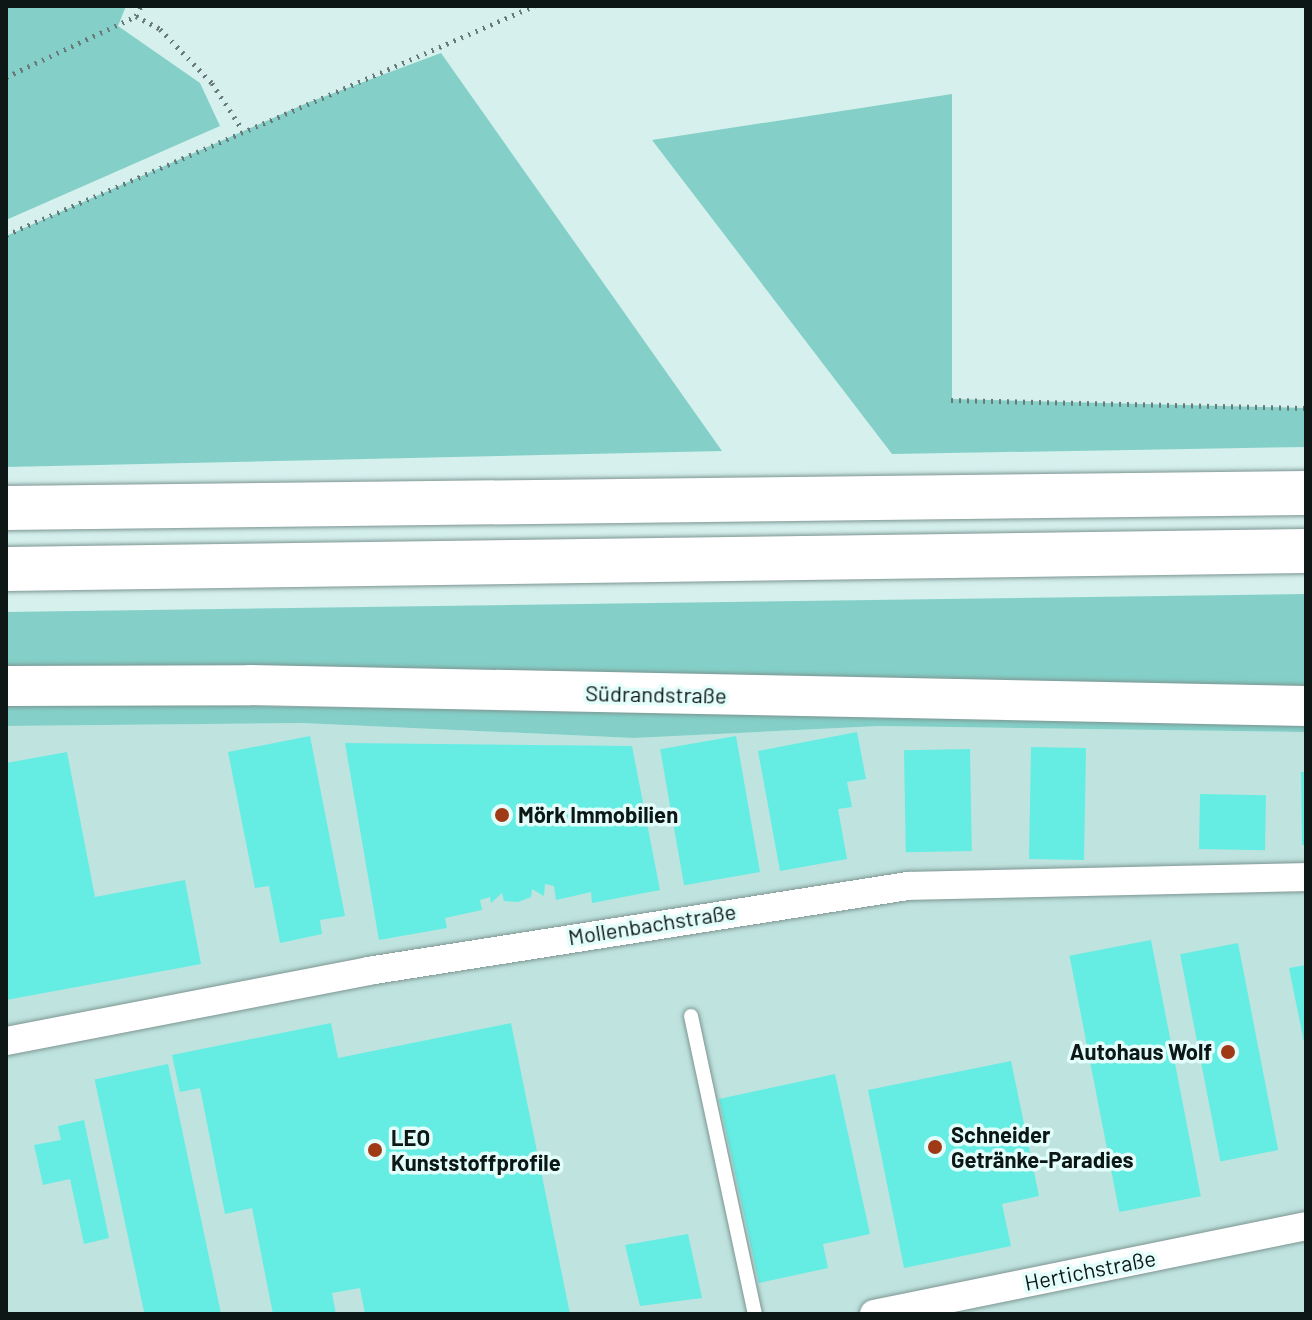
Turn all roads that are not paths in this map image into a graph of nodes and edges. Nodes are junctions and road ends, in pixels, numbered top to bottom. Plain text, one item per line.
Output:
1 (1306, 493) edge
2 (6, 508) edge
3 (1306, 551) edge
4 (6, 569) edge
5 (6, 686) edge
6 (1306, 706) edge
7 (1306, 877) edge
8 (691, 1016) dead end
9 (6, 1041) edge
10 (1306, 1226) edge
11 (755, 1314) edge
12 (874, 1314) edge

1 - 2 highway
3 - 4 highway
5 - 6 main road, Südrandstraße
7 - 9 street, Mollenbachstraße
8 - 11 lane
10 - 12 street, Hertichstraße

